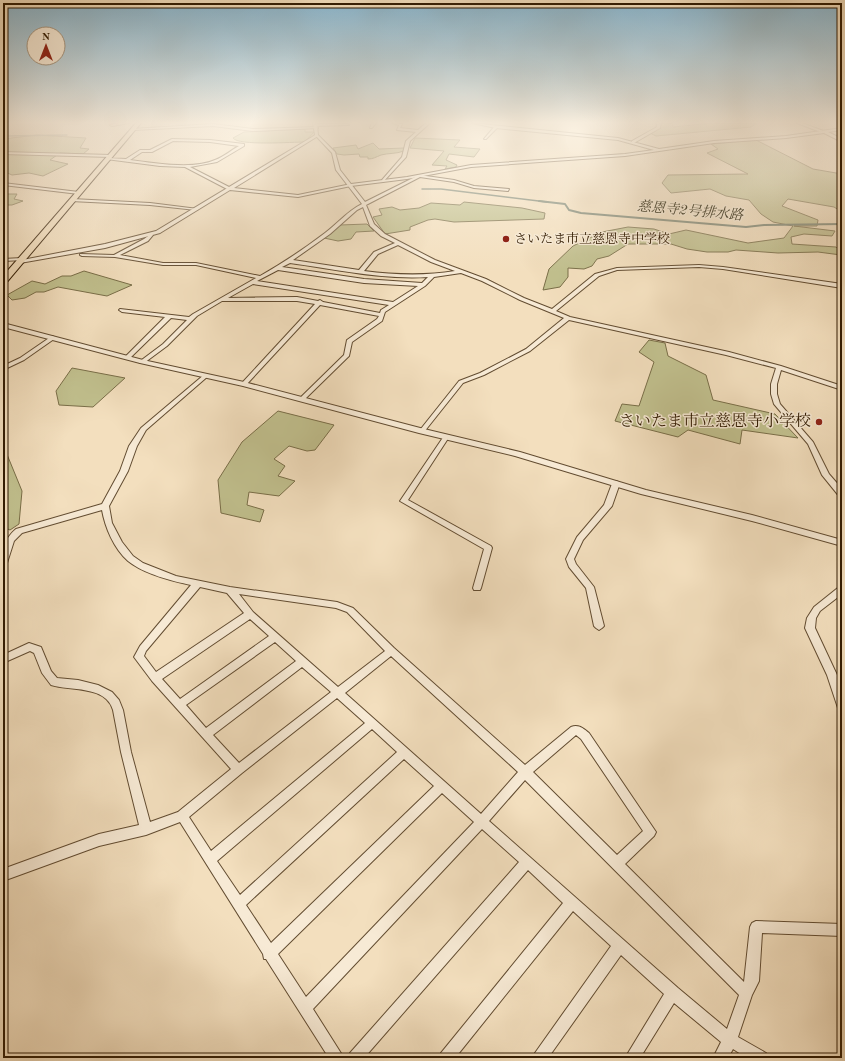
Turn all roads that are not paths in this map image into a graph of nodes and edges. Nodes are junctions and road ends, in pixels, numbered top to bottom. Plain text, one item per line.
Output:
1 (96, 173) edge
2 (197, 173) edge
3 (257, 173) edge
4 (340, 173) edge
5 (390, 173) edge
6 (437, 173) edge
7 (419, 176) junction
8 (383, 181) junction
9 (3, 184) edge
10 (351, 185) junction
11 (229, 189) junction
12 (508, 190) dead end
13 (79, 193) junction
14 (72, 200) junction
15 (364, 204) junction
16 (196, 209) junction
17 (151, 235) junction
18 (398, 243) junction
19 (82, 255) dead end
20 (115, 256) junction
21 (3, 260) edge
22 (21, 260) junction
23 (289, 261) junction
24 (277, 268) junction
25 (361, 271) junction
26 (460, 272) junction
27 (432, 276) junction
28 (260, 277) junction
29 (3, 281) edge
30 (251, 282) junction
31 (423, 285) junction
32 (842, 286) edge
33 (222, 300) junction
34 (320, 302) junction
35 (395, 304) junction
36 (122, 310) dead end
37 (552, 312) junction
38 (381, 315) junction
39 (169, 317) junction
40 (568, 318) junction
41 (189, 319) junction
42 (3, 325) edge
43 (52, 338) junction
44 (127, 358) junction
45 (142, 362) junction
46 (779, 367) junction
47 (3, 368) edge
48 (205, 376) junction
49 (244, 384) junction
50 (842, 388) edge
51 (302, 399) junction
52 (422, 431) junction
53 (446, 437) junction
54 (616, 483) junction
55 (842, 494) edge
56 (105, 506) junction
57 (842, 543) edge
58 (3, 563) edge
59 (198, 583) junction
60 (477, 588) dead end
61 (842, 589) edge
62 (230, 590) junction
63 (250, 614) junction
64 (599, 626) dead end
65 (276, 636) junction
66 (392, 651) junction
67 (3, 659) edge
68 (303, 661) junction
69 (155, 678) junction
70 (338, 692) junction
71 (180, 704) junction
72 (842, 705) edge
73 (372, 723) junction
74 (206, 734) junction
75 (404, 752) junction
76 (238, 770) junction
77 (525, 772) junction
78 (442, 786) junction
79 (182, 816) junction
80 (482, 821) junction
81 (146, 829) junction
82 (210, 859) junction
83 (527, 862) junction
84 (617, 863) junction
85 (3, 875) edge
86 (572, 902) junction
87 (239, 904) junction
88 (842, 930) edge
89 (620, 946) junction
90 (269, 954) junction
91 (673, 993) junction
92 (746, 993) junction
93 (305, 1008) junction
94 (730, 1040) junction
95 (337, 1058) edge
96 (355, 1058) edge
97 (446, 1058) edge
98 (540, 1058) edge
99 (632, 1058) edge
100 (720, 1058) edge
101 (762, 1058) edge

1 - 13 main road
2 - 11 street
3 - 11 street
4 - 10 street
5 - 8 street
6 - 7 street
7 - 8 street
7 - 12 street
7 - 15 street
8 - 10 street
9 - 13 street
10 - 11 street
10 - 15 street
11 - 16 street
13 - 14 main road
14 - 16 street
14 - 22 main road
15 - 18 street
15 - 23 street
16 - 17 street
17 - 20 street
17 - 22 street
18 - 25 street
18 - 26 street
19 - 20 street
20 - 28 street
21 - 22 street
22 - 29 main road
23 - 24 street
23 - 25 street
24 - 28 street
24 - 31 street
25 - 27 street
26 - 27 street
26 - 37 street
27 - 31 street
28 - 30 street
30 - 33 street
30 - 35 street
31 - 35 street
32 - 37 street
33 - 34 street
33 - 41 street
34 - 38 street
34 - 49 street
35 - 38 street
36 - 39 street
37 - 40 street
38 - 51 street
39 - 41 street
39 - 44 street
40 - 46 street
40 - 52 street
41 - 45 street
42 - 43 street
43 - 44 street
43 - 47 street
44 - 45 street
45 - 48 street
46 - 50 street
46 - 55 street
48 - 49 street
48 - 56 street
49 - 51 street
51 - 52 street
52 - 53 street
53 - 54 street
53 - 60 street
54 - 57 street
54 - 64 street
56 - 58 street
56 - 59 street
59 - 62 street
59 - 69 street
61 - 72 street
62 - 63 street
62 - 66 street
63 - 65 street
63 - 69 street
65 - 68 street
65 - 71 street
66 - 70 street
66 - 77 street
67 - 81 street
68 - 70 street
68 - 74 street
69 - 71 street
70 - 73 street
70 - 76 street
71 - 74 street
73 - 75 street
73 - 82 street
74 - 76 street
75 - 78 street
75 - 87 street
76 - 79 street
77 - 80 street
77 - 84 street
77 - 84 street
78 - 80 street
78 - 90 street
79 - 81 street
79 - 82 street
80 - 83 street
80 - 93 street
81 - 85 street
82 - 87 street
83 - 86 street
83 - 96 street
84 - 92 street
86 - 89 street
86 - 97 street
87 - 90 street
88 - 92 street
89 - 91 street
89 - 98 street
90 - 93 street
91 - 94 street
91 - 99 street
92 - 94 street
93 - 95 street
94 - 100 street
94 - 101 street

